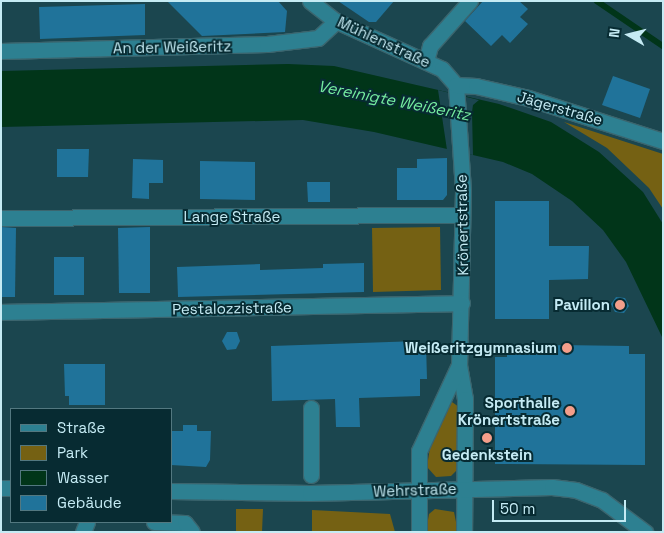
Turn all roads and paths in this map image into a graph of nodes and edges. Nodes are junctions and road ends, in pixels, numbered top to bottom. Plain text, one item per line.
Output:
1 (310, 1) edge
2 (470, 1) edge
3 (336, 21) junction
4 (1, 51) edge
5 (426, 61) junction
6 (457, 90) junction
7 (663, 141) edge
8 (462, 215) junction
9 (1, 218) edge
10 (462, 303) junction
11 (1, 312) edge
12 (459, 365) junction
13 (311, 408) dead end
14 (311, 475) dead end
15 (464, 489) junction
16 (420, 491) junction
17 (172, 492) edge
18 (172, 523) edge
19 (192, 532) edge
20 (419, 532) edge
21 (464, 532) edge
22 (645, 532) edge

1 - 3 street, Mühlenstraße
2 - 5 street
3 - 4 street, An der Weißeritz
3 - 5 street, Mühlenstraße
5 - 6 street, Mühlenstraße
6 - 7 street, Jägerstraße
6 - 8 street, Krönertstraße
8 - 9 street, Lange Straße
8 - 10 street, Krönertstraße
10 - 11 street, Pestalozzistraße
10 - 12 street, Krönertstraße
12 - 15 street, Krönertstraße
12 - 16 street, Krönertstraße
13 - 14 street
15 - 16 street, Wehrstraße
15 - 21 street, Krönertstraße
15 - 22 street, Wehrstraße
16 - 17 street, Wehrstraße
16 - 20 street, Krönertstraße
18 - 19 street

